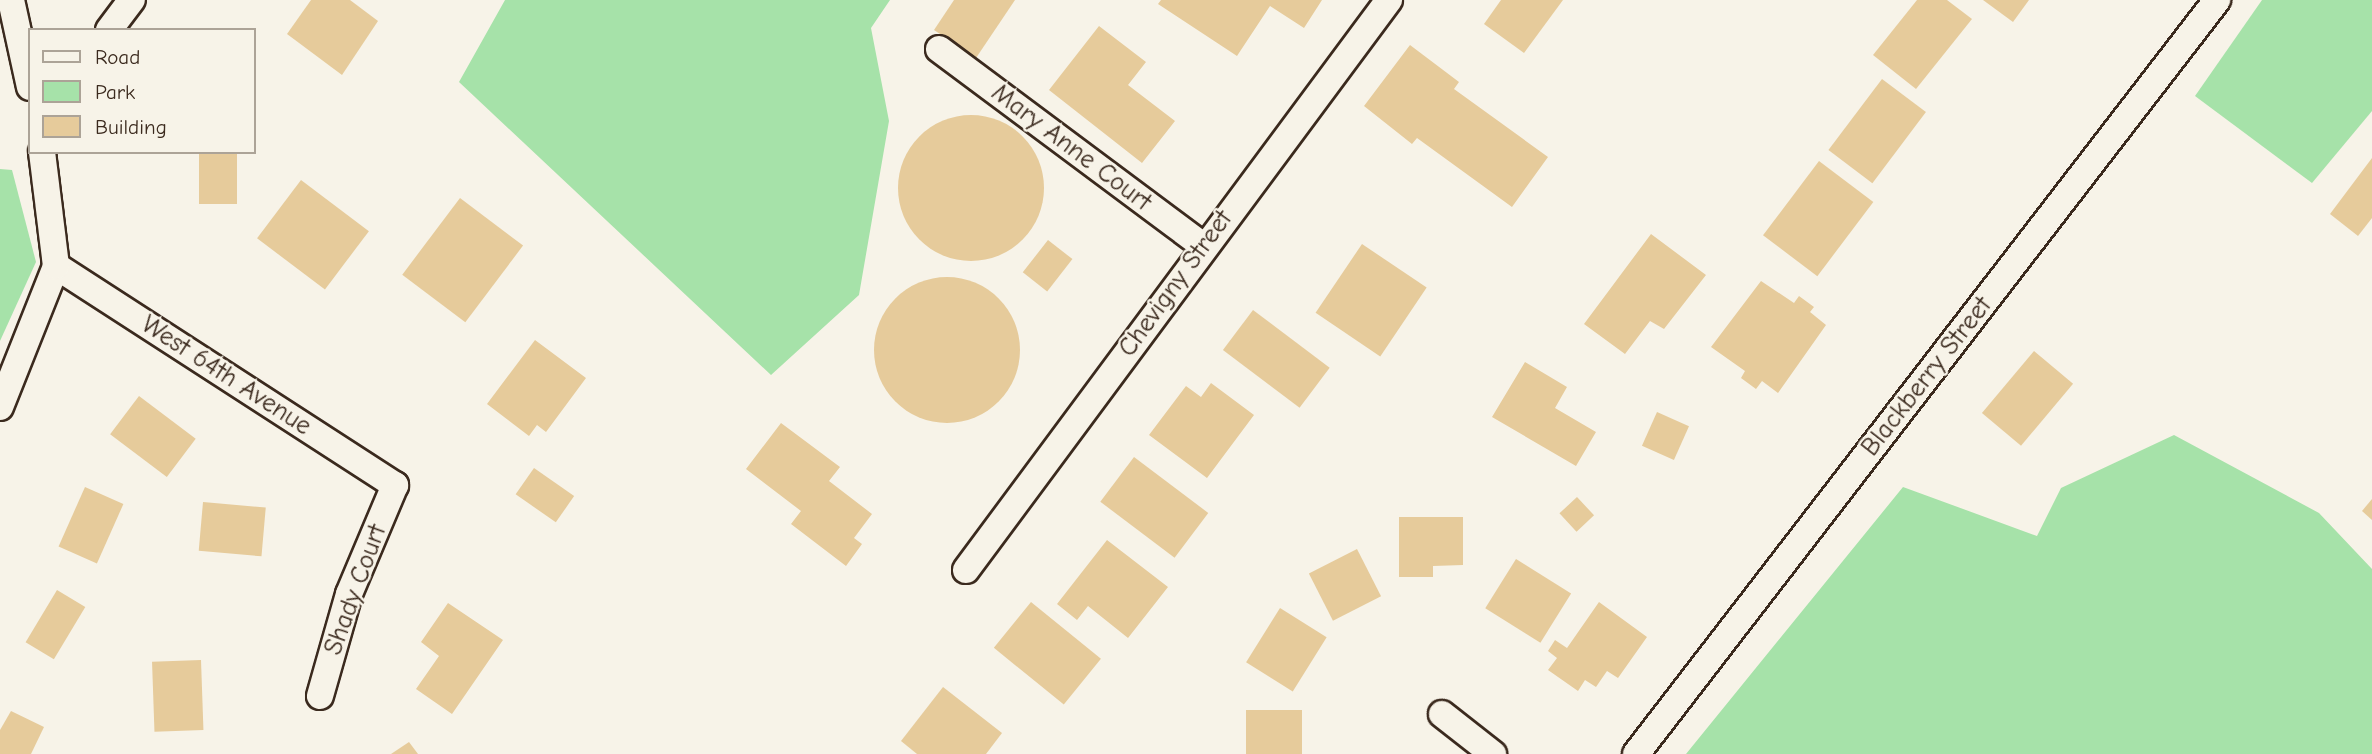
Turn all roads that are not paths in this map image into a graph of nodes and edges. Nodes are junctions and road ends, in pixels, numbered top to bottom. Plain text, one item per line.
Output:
1 (11, 0) edge
2 (132, 0) edge
3 (1389, 0) edge
4 (2217, 0) edge
5 (111, 28) edge
6 (939, 50) dead end
7 (28, 78) edge
8 (41, 154) edge
9 (1203, 246) junction
10 (56, 266) junction
11 (0, 407) edge
12 (395, 485) joint
13 (965, 570) dead end
14 (320, 696) dead end
15 (1442, 714) dead end
16 (1493, 754) edge
17 (1636, 754) edge

1 - 7 street
2 - 5 street
3 - 9 street, Chevigny Street
4 - 17 street, Blackberry Street
6 - 9 street, Mary Anne Court
8 - 10 street
9 - 13 street, Chevigny Street
10 - 11 street
10 - 12 street, West 64th Avenue
12 - 14 street, Shady Court
15 - 16 street

